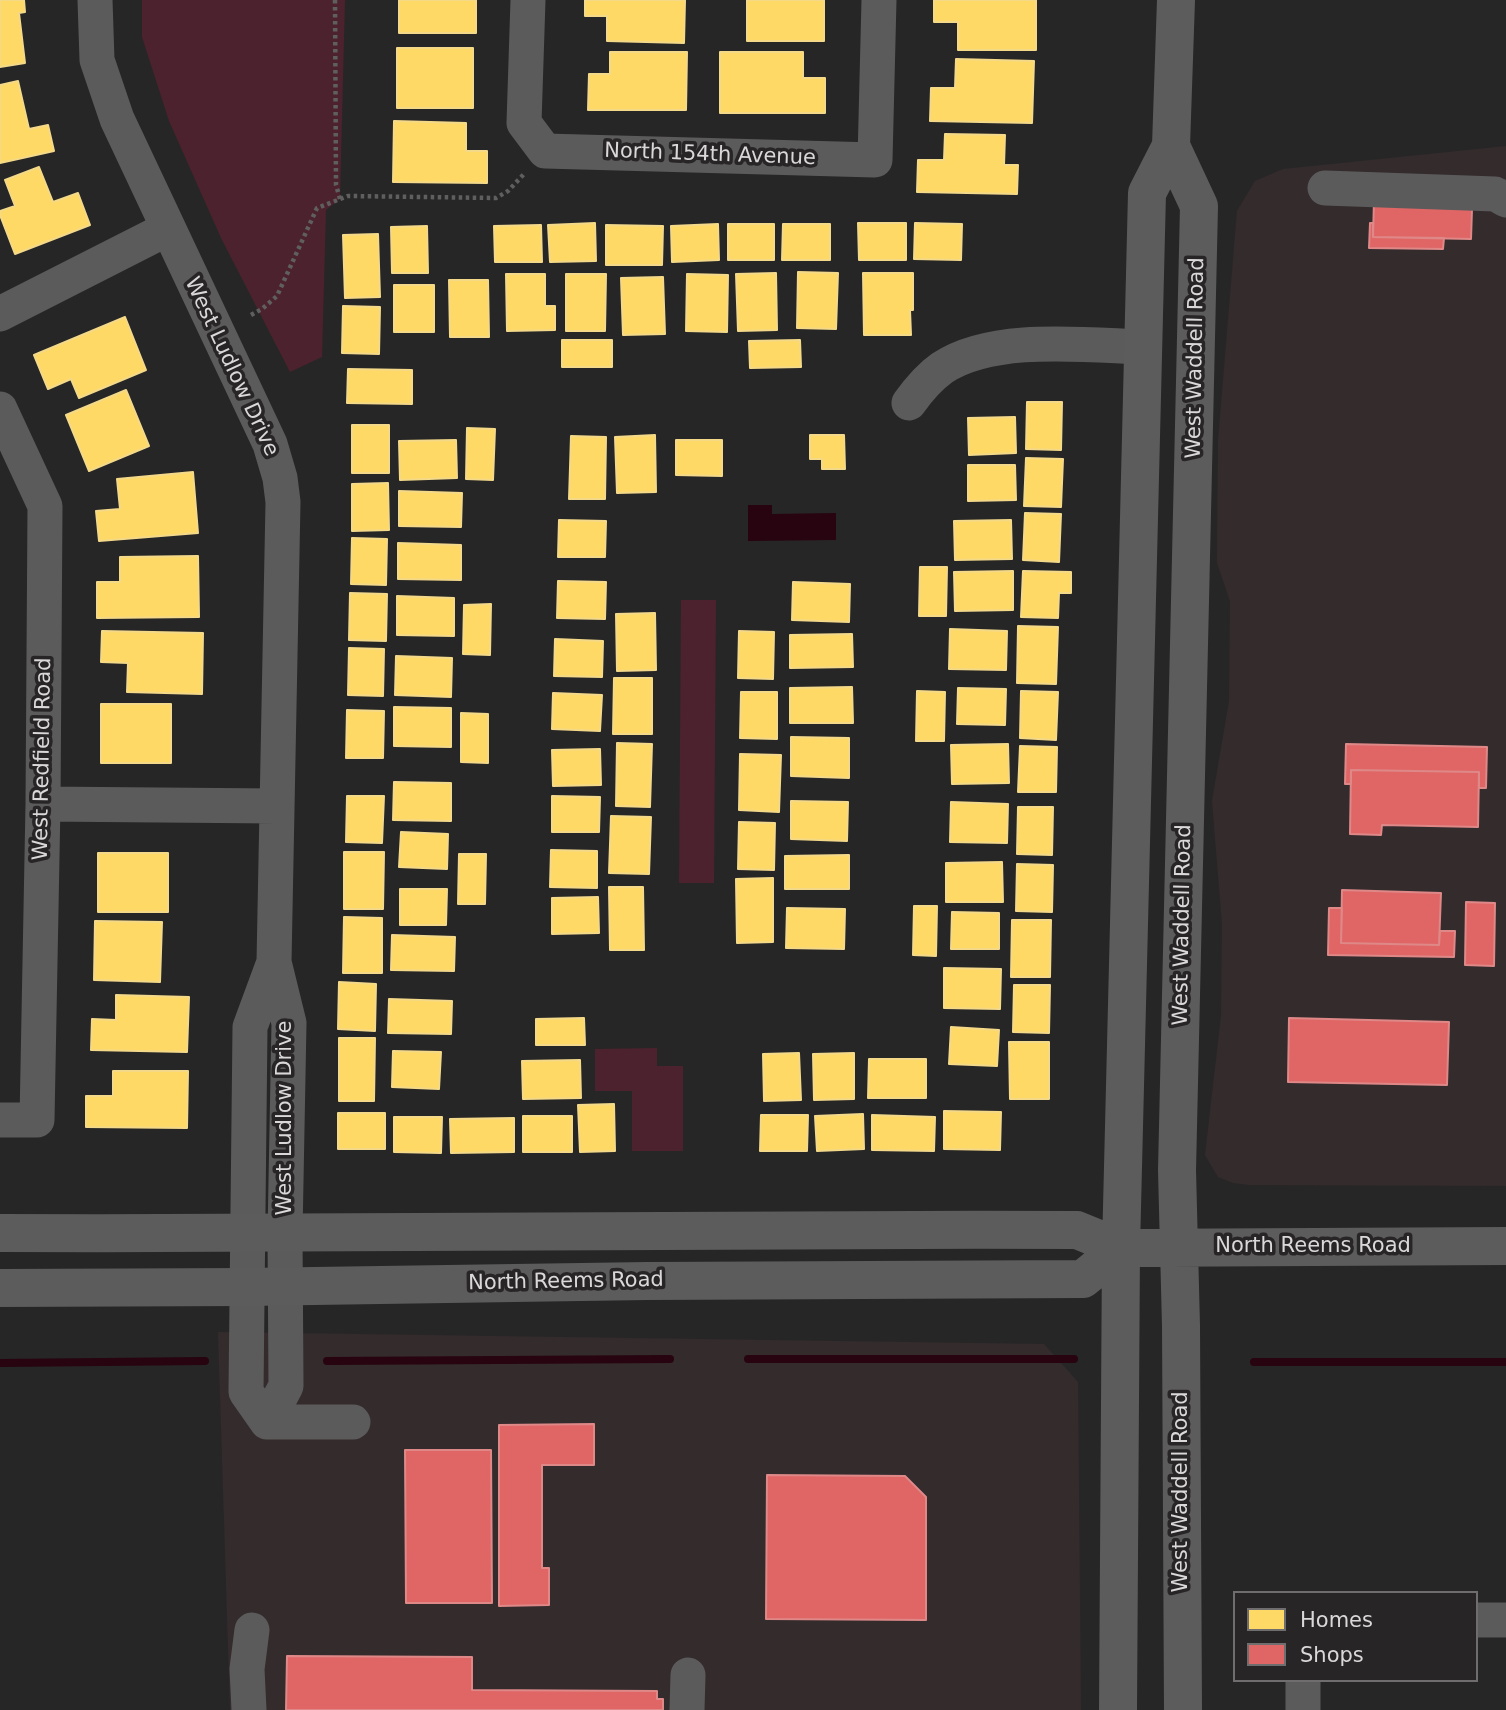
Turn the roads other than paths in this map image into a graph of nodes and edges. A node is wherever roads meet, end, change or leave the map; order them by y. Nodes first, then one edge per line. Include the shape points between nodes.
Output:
1 (95, 0) edge
2 (528, 0) edge
3 (879, 0) edge
4 (1176, 0) edge
5 (1171, 146) junction
6 (1325, 188) dead end
7 (1506, 200) edge
8 (167, 229) junction
9 (0, 314) edge
10 (1144, 347) junction
11 (909, 403) dead end
12 (0, 408) edge
13 (1188, 706) junction
14 (43, 804) junction
15 (276, 806) junction
16 (274, 962) junction
17 (0, 1120) edge
18 (0, 1233) edge
19 (248, 1234) junction
20 (285, 1234) junction
21 (1179, 1246) junction
22 (1506, 1247) edge
23 (1121, 1248) junction
24 (247, 1287) junction
25 (286, 1287) junction
26 (0, 1288) edge
27 (267, 1422) junction
28 (353, 1422) dead end
29 (1478, 1620) edge
30 (1506, 1620) edge
31 (252, 1630) dead end
32 (688, 1675) dead end
33 (1303, 1682) edge
34 (249, 1710) edge
35 (687, 1710) edge
36 (1118, 1710) edge
37 (1183, 1710) edge
38 (1303, 1710) edge

1 - 8 street, West Ludlow Drive via 97,60
2 - 3 street, North 154th Avenue via 524,123 545,151 875,160
4 - 5 main road, West Waddell Road
5 - 10 main road, West Waddell Road via 1147,193
5 - 13 main road, West Waddell Road via 1199,206
6 - 7 street via 1494,194
8 - 9 street
8 - 15 street, West Ludlow Drive via 270,444 280,478 283,529
10 - 11 street via 1035,345 976,352 943,367 922,384
10 - 13 main road via 1160,374 1165,397 1161,587
10 - 23 main road, West Waddell Road
12 - 14 street, West Redfield Road via 45,506
13 - 21 main road, West Waddell Road
14 - 15 street
14 - 17 street, West Redfield Road via 37,1119
15 - 16 street, West Ludlow Drive
16 - 19 street, West Ludlow Drive via 250,1027
16 - 20 street, West Ludlow Drive via 289,1023
18 - 19 main road, North Reems Road
19 - 20 main road, North Reems Road
19 - 24 street, West Ludlow Drive
20 - 23 main road, North Reems Road via 1077,1230
20 - 25 street, West Ludlow Drive
21 - 22 main road, North Reems Road
21 - 23 main road, North Reems Road
21 - 37 main road, West Waddell Road
23 - 25 main road, North Reems Road via 1083,1279
23 - 36 main road, West Waddell Road
24 - 25 main road, North Reems Road
24 - 26 main road, North Reems Road
24 - 27 street, West Ludlow Drive via 246,1392
25 - 27 street, West Ludlow Drive via 286,1386
27 - 28 street
29 - 30 street
31 - 34 street via 247,1669
32 - 35 street
33 - 38 street

